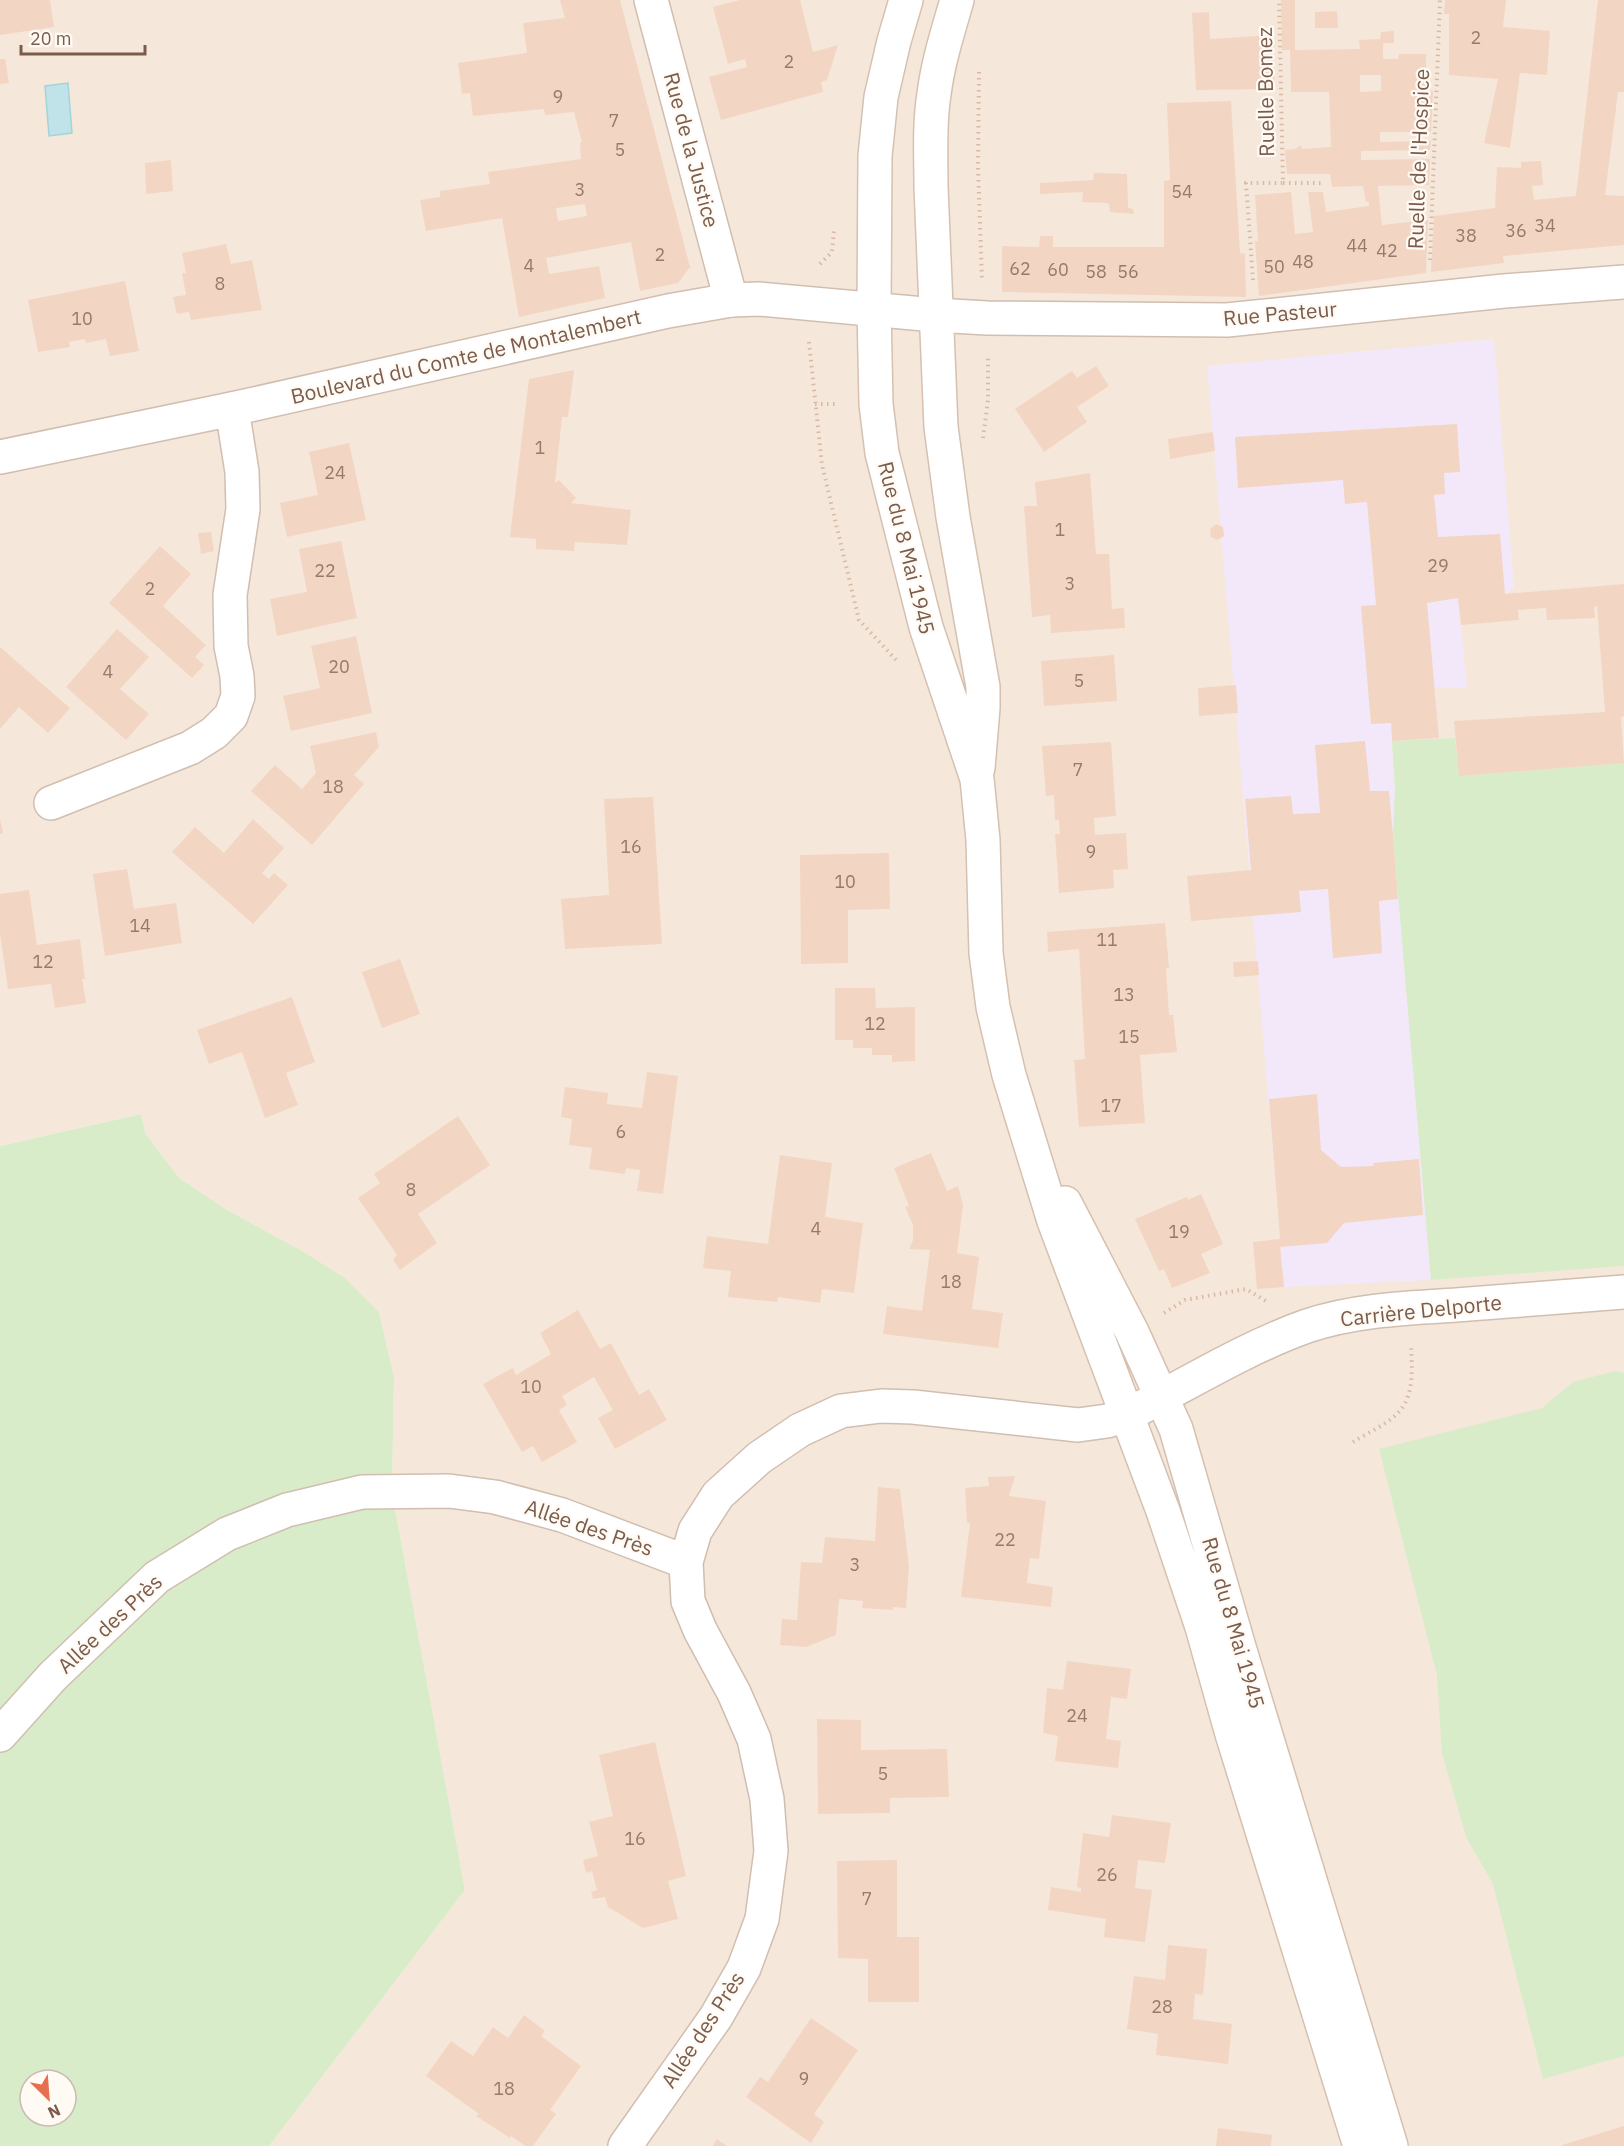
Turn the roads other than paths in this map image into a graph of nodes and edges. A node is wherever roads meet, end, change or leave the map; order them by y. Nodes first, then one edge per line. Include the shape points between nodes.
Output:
1 (651, 0) edge
2 (906, 0) edge
3 (957, 0) edge
4 (1624, 282) edge
5 (731, 300) junction
6 (874, 309) junction
7 (935, 315) junction
8 (232, 409) junction
9 (0, 457) edge
10 (977, 779) junction
11 (51, 802) dead end
12 (1024, 1121) junction
13 (1624, 1292) edge
14 (1163, 1397) junction
15 (1127, 1415) junction
16 (686, 1562) junction
17 (0, 1734) edge
18 (625, 2146) edge
19 (1360, 2146) edge
20 (1391, 2146) edge

1 - 5 street, Rue de la Justice
2 - 6 street, Rue du 8 Mai 1945 via 886,71 877,128
3 - 7 street, Rue du 8 Mai 1945 via 938,70 932,120
4 - 7 street, Rue Pasteur via 1255,318 1022,319
5 - 6 street, Boulevard du Comte de Montalembert
5 - 8 street, Boulevard du Comte de Montalembert
6 - 7 street, Boulevard du Comte de Montalembert
6 - 10 street, Rue du 8 Mai 1945 via 876,404 882,453 939,672
7 - 10 street, Rue du 8 Mai 1945 via 947,480 983,687
8 - 9 street, Boulevard du Comte de Montalembert
8 - 11 street via 242,472 243,509 230,594 231,646 238,696 231,716 190,748
10 - 12 street, Rue du 8 Mai 1945 via 986,953 993,1007
12 - 14 street, Rue du 8 Mai 1945
12 - 15 street, Rue du 8 Mai 1945 via 1054,1221
13 - 14 street, Carrière Delporte via 1420,1307 1308,1326 1270,1341
14 - 15 street, Allée des Près
14 - 20 street, Rue du 8 Mai 1945 via 1186,1460
15 - 16 street, Allée des Près via 1078,1425 913,1407 841,1411 800,1430 759,1458 718,1495 695,1531
15 - 19 street, Rue du 8 Mai 1945 via 1202,1628
16 - 17 street, Allée des Près via 562,1515 495,1497 449,1491 362,1492 286,1510 227,1534 157,1577 53,1676
16 - 18 street, Allée des Près via 688,1601 754,1739 767,1799 771,1851 762,1918 744,1968 716,2017

